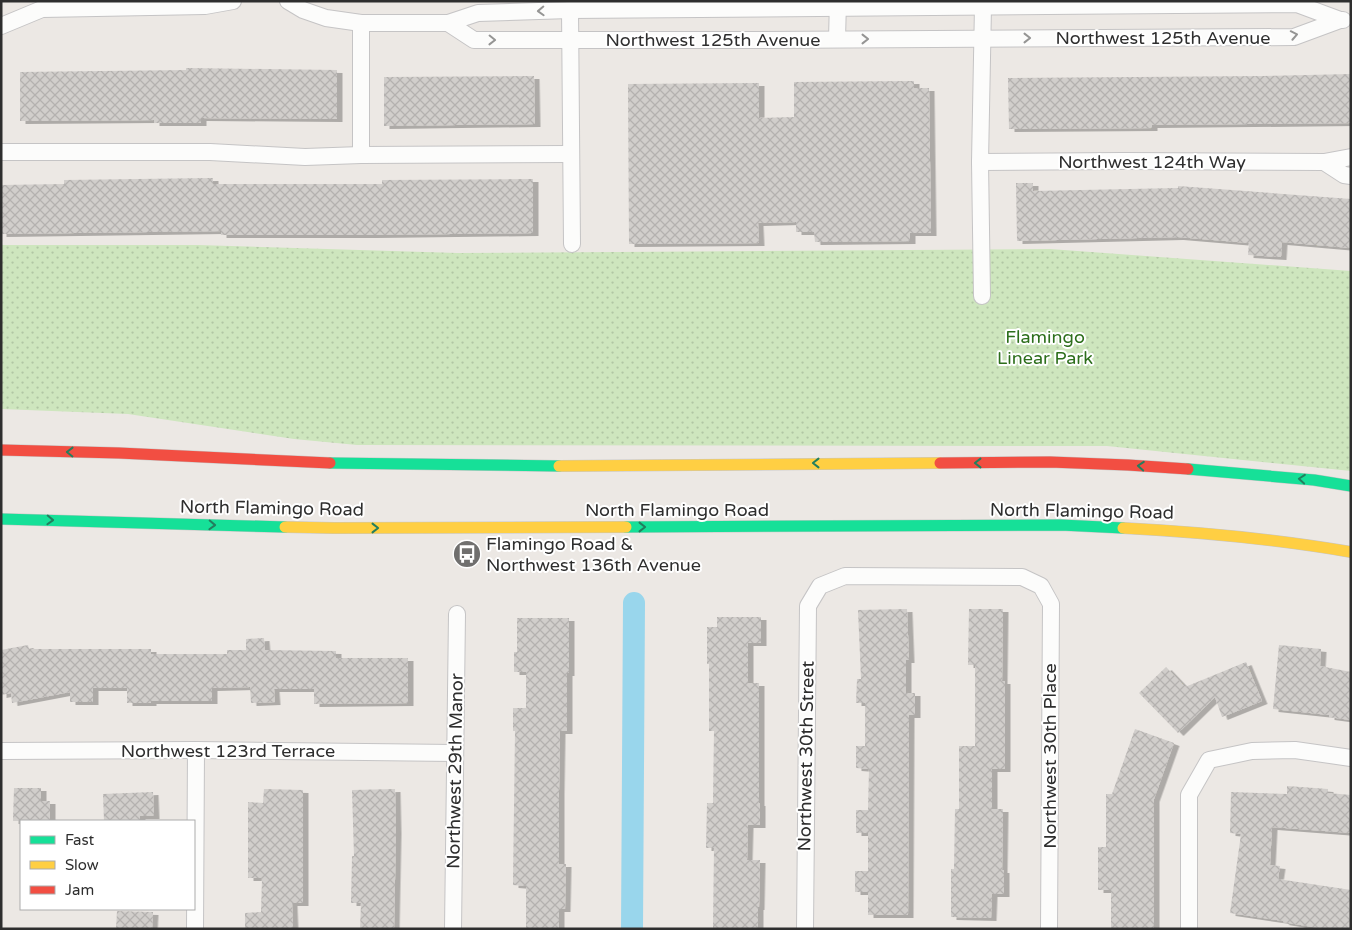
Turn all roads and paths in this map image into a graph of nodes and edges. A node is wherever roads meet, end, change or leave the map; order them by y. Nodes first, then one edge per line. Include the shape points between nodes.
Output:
1 (232, 1) edge
2 (288, 1) edge
3 (838, 5) edge
4 (983, 6) junction
5 (570, 10) junction
6 (1345, 20) edge
7 (361, 23) junction
8 (448, 23) junction
9 (1, 26) edge
10 (982, 38) junction
11 (837, 39) junction
12 (570, 40) junction
13 (1, 152) edge
14 (571, 154) junction
15 (361, 155) junction
16 (1351, 157) edge
17 (980, 162) junction
18 (1324, 162) junction
19 (1351, 176) edge
20 (572, 244) dead end
21 (982, 296) dead end
22 (1, 450) edge
23 (1351, 486) edge
24 (1, 519) edge
25 (1351, 552) edge
26 (820, 586) joint
27 (457, 614) dead end
28 (196, 750) junction
29 (1, 751) edge
30 (454, 753) junction
31 (1351, 758) edge
32 (195, 929) edge
33 (453, 929) edge
34 (804, 929) edge
35 (1049, 929) edge
36 (1189, 929) edge

1 - 9 street via 205,6 42,9
2 - 7 street, Northwest 125th Avenue via 326,18
3 - 4 street, Northwest 125th Avenue
3 - 5 street, Northwest 125th Avenue
3 - 11 street
4 - 6 street, Northwest 125th Avenue via 1297,4
4 - 10 street
5 -> 8 street, Northwest 125th Avenue via 478,13
5 - 12 street
10 -> 6 street, Northwest 125th Avenue via 1294,37
7 - 8 street, Northwest 125th Avenue
7 - 15 street
8 -> 12 street, Northwest 125th Avenue via 474,40
11 -> 10 street, Northwest 125th Avenue
10 - 17 street
11 - 12 street, Northwest 125th Avenue
12 - 14 street
13 - 15 street
14 - 15 street
14 - 20 street
16 - 18 street, Northwest 124th Way
17 - 18 street, Northwest 124th Way
17 - 21 street
18 - 19 street
23 -> 22 highway via 1314,480 1128,465 392,464
24 -> 25 highway, North Flamingo Road via 334,528 1061,525 1183,531
26 - 34 street, Northwest 30th Street via 808,606
26 - 35 street, Northwest 30th Place via 845,576 1022,578 1041,586 1051,604
27 - 30 street, Northwest 29th Manor
28 - 29 street, Northwest 123rd Terrace
28 - 30 street, Northwest 123rd Terrace
28 - 32 street
30 - 33 street, Northwest 29th Manor
31 - 36 street via 1295,750 1252,751 1210,760 1190,795

